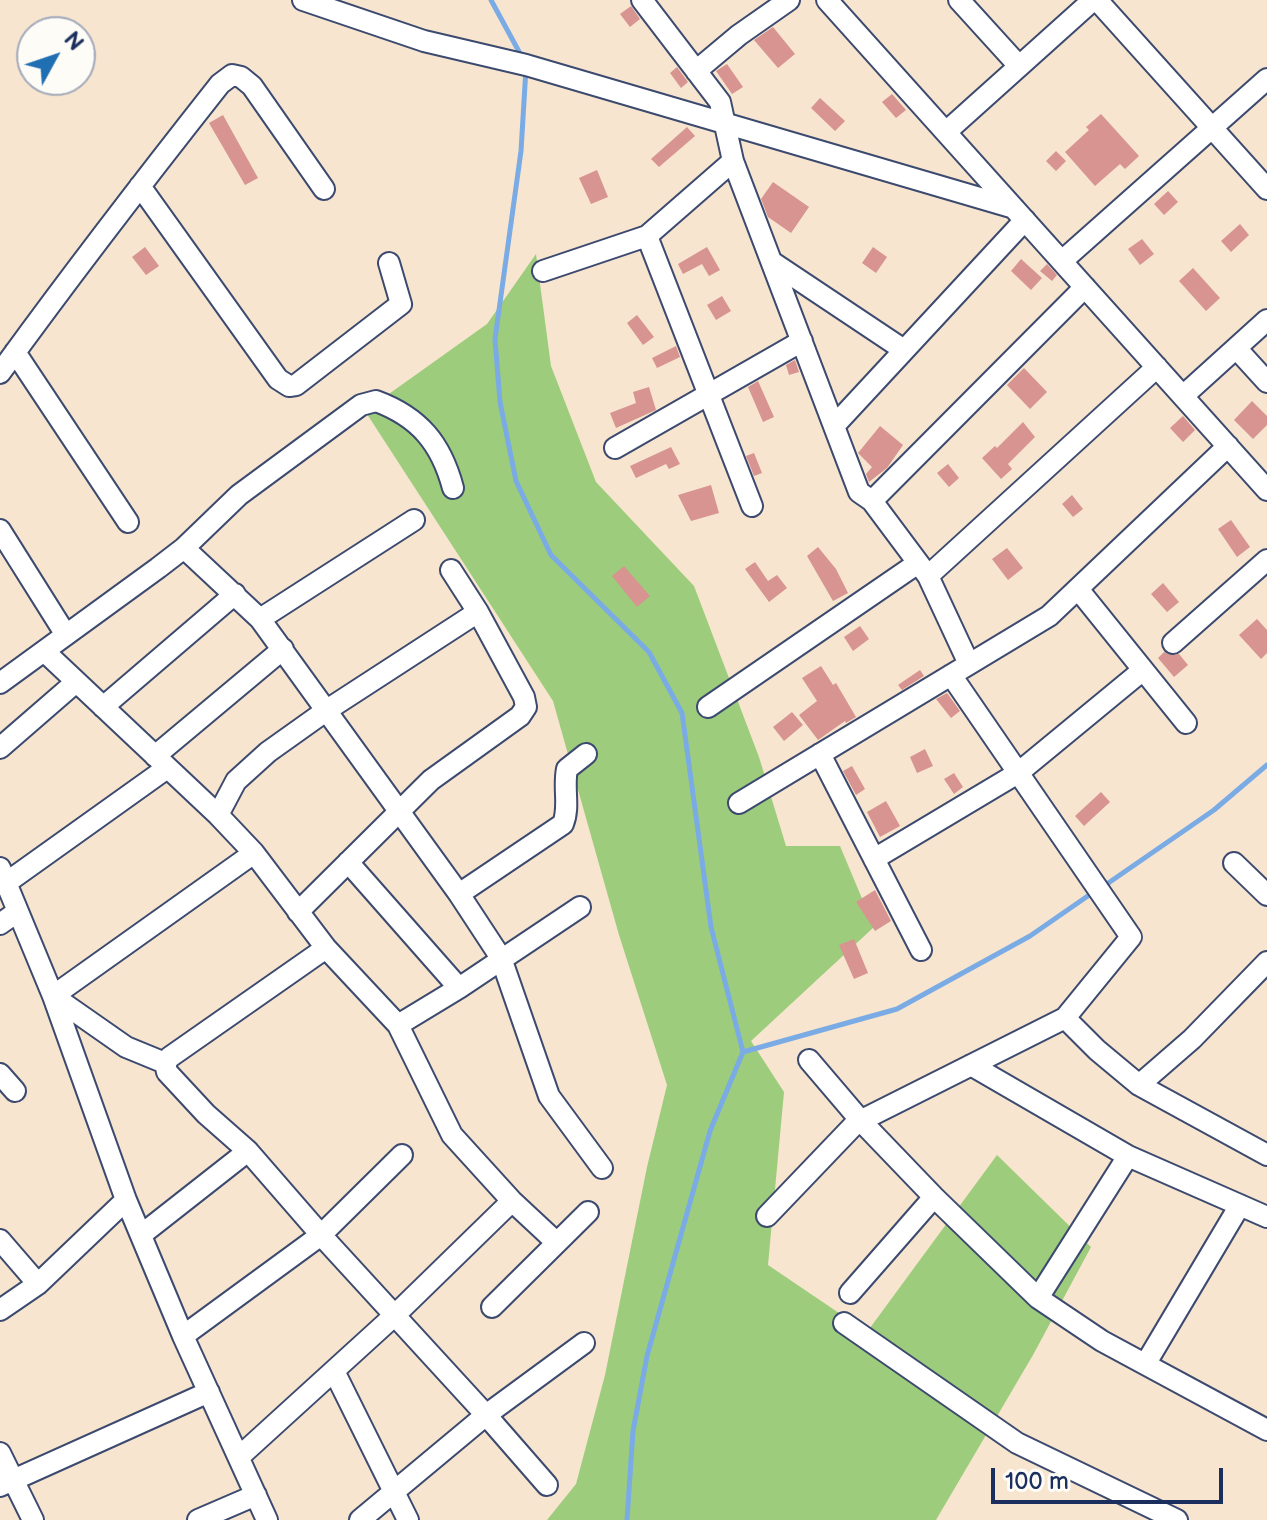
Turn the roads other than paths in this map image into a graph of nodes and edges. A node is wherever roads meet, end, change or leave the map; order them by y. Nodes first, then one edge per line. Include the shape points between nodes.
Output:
1 (303, 0) edge
2 (642, 0) edge
3 (789, 0) edge
4 (827, 0) edge
5 (959, 0) edge
6 (1095, 0) edge
7 (1019, 66) junction
8 (696, 71) junction
9 (1267, 79) edge
10 (726, 123) junction
11 (1212, 128) junction
12 (946, 132) junction
13 (733, 161) junction
14 (140, 186) junction
15 (324, 189) dead end
16 (1267, 189) edge
17 (1020, 214) junction
18 (647, 236) junction
19 (1062, 261) junction
20 (772, 262) junction
21 (389, 263) dead end
22 (543, 271) dead end
23 (1085, 287) junction
24 (1267, 320) edge
25 (802, 341) junction
26 (1236, 348) junction
27 (904, 350) junction
28 (15, 352) junction
29 (1157, 367) junction
30 (0, 373) edge
31 (1267, 382) edge
32 (709, 394) junction
33 (1183, 396) junction
34 (834, 426) junction
35 (1228, 446) junction
36 (615, 448) dead end
37 (453, 488) dead end
38 (1267, 490) edge
39 (872, 501) junction
40 (752, 506) dead end
41 (414, 520) dead end
42 (128, 522) dead end
43 (0, 530) edge
44 (184, 548) junction
45 (1267, 560) edge
46 (451, 570) dead end
47 (923, 570) junction
48 (1078, 589) junction
49 (235, 594) junction
50 (478, 612) junction
51 (260, 619) junction
52 (66, 635) junction
53 (1173, 643) dead end
54 (283, 649) junction
55 (44, 651) junction
56 (969, 664) junction
57 (1143, 670) junction
58 (951, 675) junction
59 (76, 682) junction
60 (0, 683) edge
61 (103, 707) junction
62 (708, 707) dead end
63 (327, 710) junction
64 (1186, 723) dead end
65 (0, 748) edge
66 (586, 754) dead end
67 (820, 754) junction
68 (161, 762) junction
69 (1018, 773) junction
70 (739, 803) dead end
71 (400, 812) junction
72 (218, 815) junction
73 (254, 853) junction
74 (874, 859) junction
75 (348, 862) junction
76 (1234, 863) dead end
77 (3, 876) edge
78 (459, 894) junction
79 (1267, 895) edge
80 (580, 907) dead end
81 (298, 912) junction
82 (8, 918) edge
83 (326, 948) junction
84 (921, 950) dead end
85 (501, 958) junction
86 (1267, 962) edge
87 (459, 988) junction
88 (53, 996) junction
89 (1065, 1018) junction
90 (398, 1025) junction
91 (809, 1060) dead end
92 (165, 1063) junction
93 (971, 1065) junction
94 (0, 1074) edge
95 (1139, 1085) junction
96 (15, 1091) dead end
97 (861, 1121) junction
98 (248, 1151) junction
99 (402, 1155) dead end
100 (1267, 1155) edge
101 (1128, 1156) junction
102 (602, 1168) dead end
103 (934, 1197) junction
104 (126, 1200) junction
105 (512, 1201) junction
106 (1240, 1205) junction
107 (588, 1212) dead end
108 (767, 1216) dead end
109 (1267, 1217) edge
110 (141, 1235) junction
111 (321, 1235) junction
112 (0, 1240) edge
113 (556, 1242) junction
114 (38, 1284) junction
115 (850, 1293) dead end
116 (1038, 1298) junction
117 (492, 1307) dead end
118 (0, 1310) edge
119 (395, 1315) junction
120 (844, 1323) dead end
121 (183, 1336) junction
122 (584, 1343) dead end
123 (1146, 1363) junction
124 (334, 1371) junction
125 (209, 1392) junction
126 (486, 1415) junction
127 (1267, 1430) edge
128 (0, 1453) edge
129 (239, 1457) junction
130 (7, 1483) edge
131 (547, 1485) dead end
132 (395, 1490) junction
133 (256, 1495) junction
134 (33, 1520) edge
135 (198, 1520) edge
136 (267, 1520) edge
137 (360, 1520) edge
138 (408, 1520) edge
139 (1177, 1520) edge

1 - 10 street via 424,41
2 - 8 street
3 - 8 street
4 - 12 street
5 - 7 street
6 - 7 street
6 - 11 street
7 - 12 street
8 - 10 street via 720,102
9 - 11 street
10 - 13 street
10 - 17 street
11 - 16 street
11 - 19 street
12 - 17 street
13 - 18 street
13 - 20 street
14 - 15 street via 232,75 252,86
14 - 21 street via 278,379 289,386 401,304
14 - 28 street
17 - 19 street
17 - 27 street
18 - 22 street
18 - 32 street
19 - 23 street
20 - 25 street
20 - 27 street
23 - 29 street
23 - 39 street
24 - 26 street
25 - 32 street
25 - 34 street
26 - 31 street
26 - 33 street
27 - 34 street
28 - 30 street
28 - 42 street
29 - 33 street
29 - 47 street
32 - 36 street
32 - 40 street
33 - 35 street
34 - 39 street via 859,492
35 - 38 street
35 - 48 street
37 - 44 street via 431,438 410,416 376,401 361,405 239,495
39 - 47 street
41 - 51 street
43 - 52 street
44 - 49 street
44 - 52 street
45 - 53 street
46 - 50 street
47 - 56 street
47 - 62 street
48 - 56 street via 1049,616
48 - 57 street
49 - 51 street
49 - 61 street
50 - 63 street
50 - 71 street via 526,707 431,780
51 - 54 street
52 - 55 street
54 - 63 street
54 - 68 street
55 - 59 street
55 - 60 street
56 - 58 street
57 - 64 street
57 - 69 street
58 - 67 street
58 - 69 street
59 - 61 street
59 - 65 street
61 - 68 street
63 - 71 street
63 - 72 street via 236,781
66 - 78 street via 567,769 563,824
67 - 70 street
67 - 74 street
68 - 72 street
68 - 77 street
69 - 74 street
69 - 89 street via 1131,937
71 - 75 street
71 - 78 street
72 - 73 street
73 - 81 street
73 - 88 street
74 - 84 street
75 - 81 street
75 - 87 street
76 - 79 street
77 - 82 street
78 - 85 street
80 - 85 street
81 - 83 street
82 - 88 street
83 - 90 street
83 - 92 street
85 - 87 street
85 - 102 street via 549,1096
86 - 95 street
87 - 90 street
88 - 92 street via 126,1047
88 - 104 street
89 - 93 street
89 - 95 street
90 - 105 street via 452,1135
91 - 97 street
92 - 98 street via 167,1072 206,1114
93 - 97 street
93 - 101 street
94 - 96 street
95 - 100 street
97 - 103 street
97 - 108 street
98 - 110 street
98 - 111 street
99 - 111 street
101 - 106 street
101 - 116 street
103 - 115 street
103 - 116 street
104 - 110 street
104 - 114 street
105 - 113 street
105 - 119 street
106 - 109 street
106 - 123 street
107 - 113 street
110 - 121 street
111 - 119 street
111 - 121 street
112 - 114 street
113 - 117 street
114 - 118 street
116 - 123 street
119 - 124 street
119 - 126 street
120 - 139 street via 1017,1443
121 - 125 street
122 - 126 street
123 - 127 street
124 - 129 street
124 - 132 street
125 - 129 street
125 - 130 street
126 - 131 street
126 - 132 street
128 - 130 street
129 - 133 street
130 - 134 street
132 - 137 street
132 - 138 street
133 - 135 street
133 - 136 street

